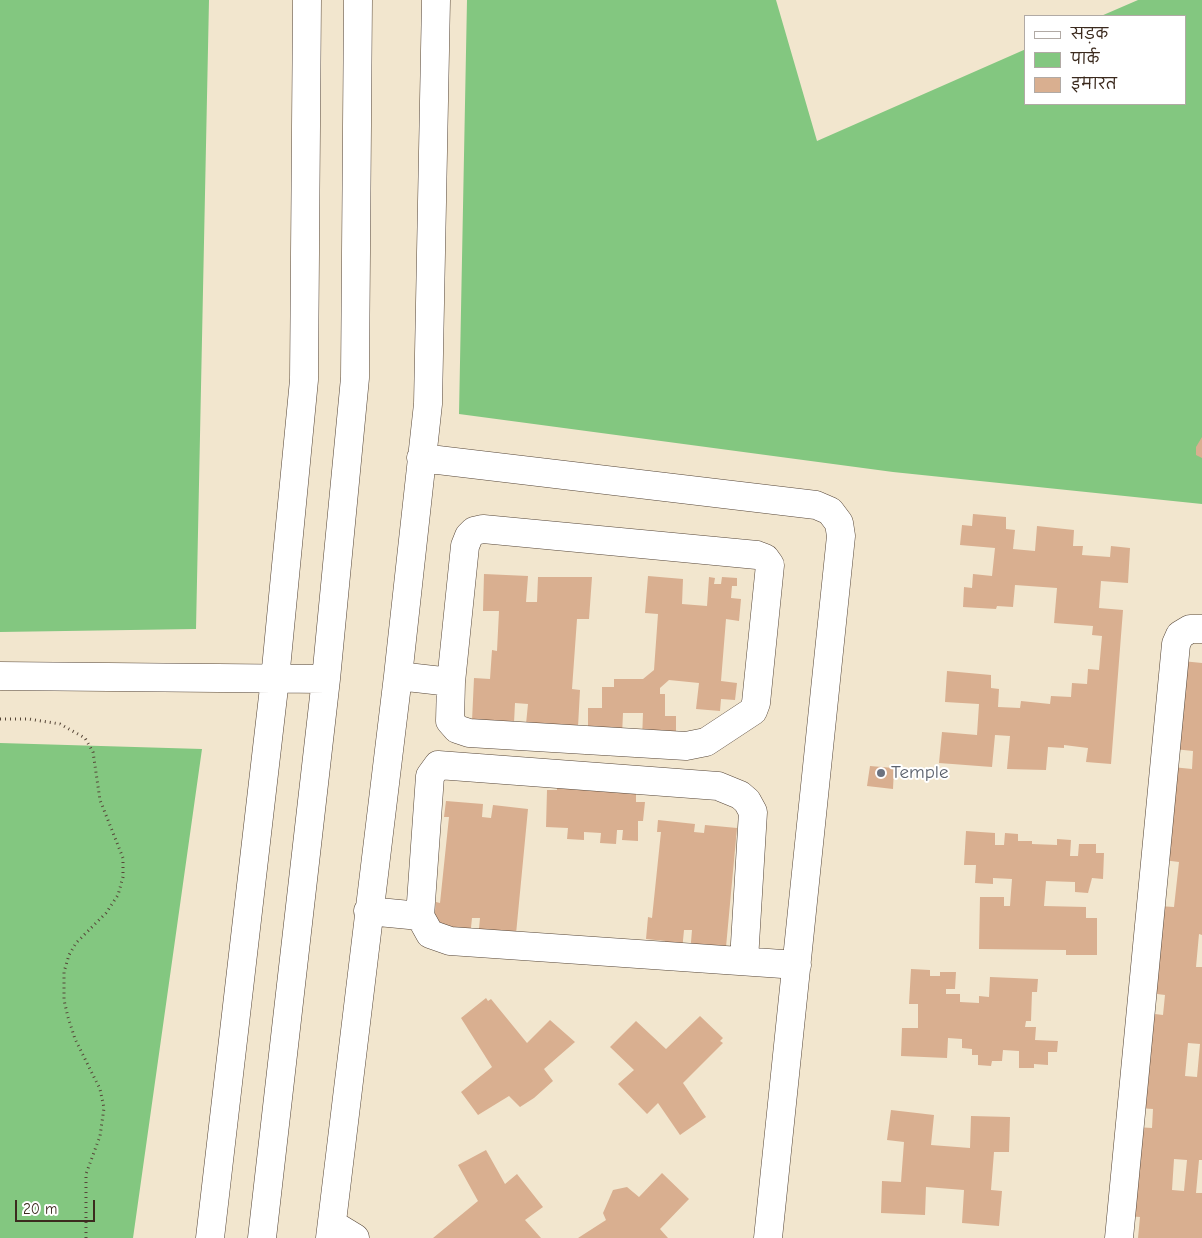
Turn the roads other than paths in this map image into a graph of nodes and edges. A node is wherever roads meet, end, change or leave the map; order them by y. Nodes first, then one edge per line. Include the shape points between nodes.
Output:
1 (307, 0) edge
2 (358, 0) edge
3 (436, 0) edge
4 (422, 458) junction
5 (1202, 629) edge
6 (0, 676) edge
7 (398, 676) junction
8 (275, 679) junction
9 (326, 680) junction
10 (451, 682) junction
11 (368, 911) junction
12 (420, 916) junction
13 (744, 960) junction
14 (797, 965) junction
15 (331, 1231) edge
16 (210, 1238) edge
17 (262, 1238) edge
18 (355, 1238) edge
19 (768, 1238) edge
20 (1119, 1238) edge

1 - 8 street via 304,380
2 - 9 street via 355,378
3 - 4 street via 428,385
4 - 7 street
4 - 14 street via 816,505 830,511 839,523 841,536
5 - 20 street via 1190,629 1180,634 1176,644
6 - 8 street
7 - 10 street
7 - 11 street
8 - 9 street
8 - 16 street
9 - 17 street
10 - 10 street via 450,721 457,729 469,733 686,746 706,742 753,711 770,565 757,555 483,529 474,531 465,546
11 - 12 street
11 - 15 street
12 - 13 street via 430,934 450,941
12 - 13 street via 430,776 438,765 718,786 740,795 753,812
13 - 14 street
14 - 19 street
15 - 18 street

